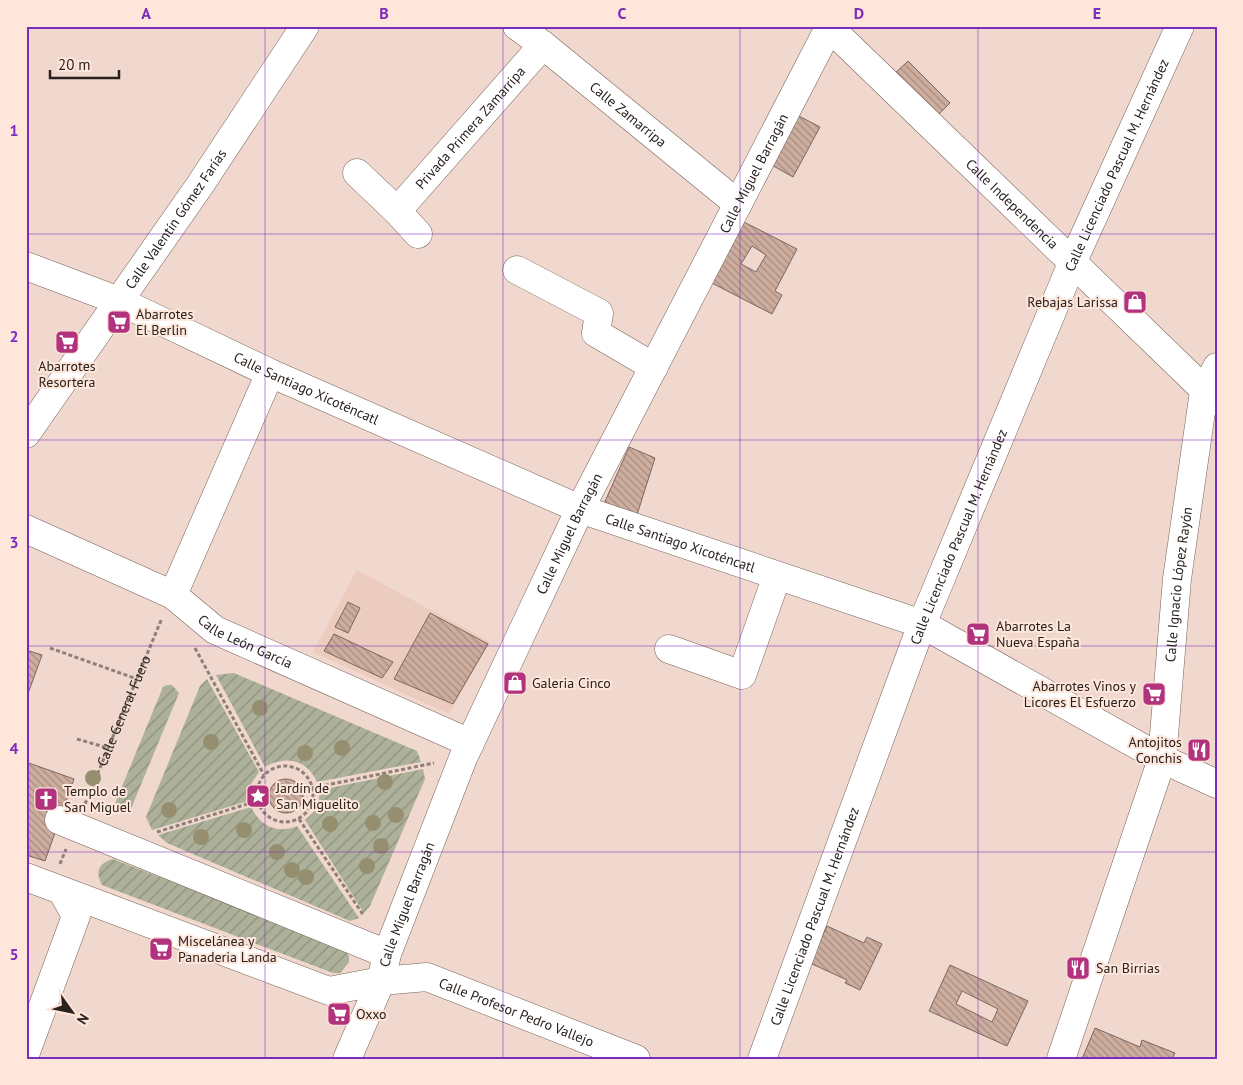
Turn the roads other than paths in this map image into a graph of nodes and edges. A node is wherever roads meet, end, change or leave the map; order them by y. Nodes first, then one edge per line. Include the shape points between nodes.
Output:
1 (305, 26) edge
2 (517, 26) edge
3 (1180, 26) edge
4 (829, 27) edge
5 (543, 45) junction
6 (357, 173) dead end
7 (738, 204) junction
8 (397, 210) junction
9 (418, 234) dead end
10 (1072, 261) junction
11 (26, 266) edge
12 (517, 270) dead end
13 (119, 301) junction
14 (654, 367) junction
15 (270, 373) junction
16 (1212, 387) edge
17 (26, 434) edge
18 (580, 509) junction
19 (26, 529) edge
20 (777, 576) junction
21 (172, 595) junction
22 (922, 624) junction
23 (669, 649) dead end
24 (467, 751) junction
25 (1162, 759) junction
26 (1217, 784) edge
27 (70, 833) road end
28 (26, 877) edge
29 (60, 880) junction
30 (387, 954) junction
31 (381, 981) junction
32 (26, 1052) edge
33 (346, 1059) edge
34 (636, 1059) edge
35 (762, 1059) edge
36 (1060, 1059) edge

1 - 13 street, Calle Valentín Gómez Farías
2 - 5 street, Calle Zamarripa
3 - 10 street, Calle Licenciado Pascual M. Hernández
4 - 7 street, Calle Miguel Barragán
4 - 10 street, Calle Independencia
5 - 7 street, Calle Zamarripa
5 - 8 street, Privada Primera Zamarripa
6 - 8 street
7 - 14 street, Calle Miguel Barragán
8 - 9 street
10 - 16 street, Calle Independencia
10 - 22 street, Calle Licenciado Pascual M. Hernández
11 - 13 street, Calle Santiago Xicoténcatl
12 - 14 street via 599,312 596,333
13 - 15 street, Calle Santiago Xicoténcatl
13 - 17 street, Calle Valentín Gómez Farías
14 - 18 street, Calle Miguel Barragán
15 - 18 street, Calle Santiago Xicoténcatl
15 - 21 street
16 - 25 street, Calle Ignacio López Rayón via 1177,579
18 - 20 street, Calle Santiago Xicoténcatl
18 - 24 street, Calle Miguel Barragán
19 - 21 street, Calle León García
20 - 22 street, Calle Santiago Xicoténcatl
20 - 23 street via 742,676
21 - 24 street, Calle León García via 215,630
22 - 25 street, Calle Santiago Xicoténcatl
22 - 35 street, Calle Licenciado Pascual M. Hernández
24 - 30 street, Calle Miguel Barragán
25 - 26 street, Calle Santiago Xicoténcatl
25 - 36 street, Calle Ignacio López Rayón
27 - 30 street via 121,845
28 - 29 street, Calle Profesor Pedro Vallejo
29 - 31 street, Calle Profesor Pedro Vallejo via 330,991
29 - 32 street via 76,916
30 - 31 street, Calle Miguel Barragán
31 - 33 street, Calle Miguel Barragán
31 - 34 street, Calle Profesor Pedro Vallejo via 427,977

